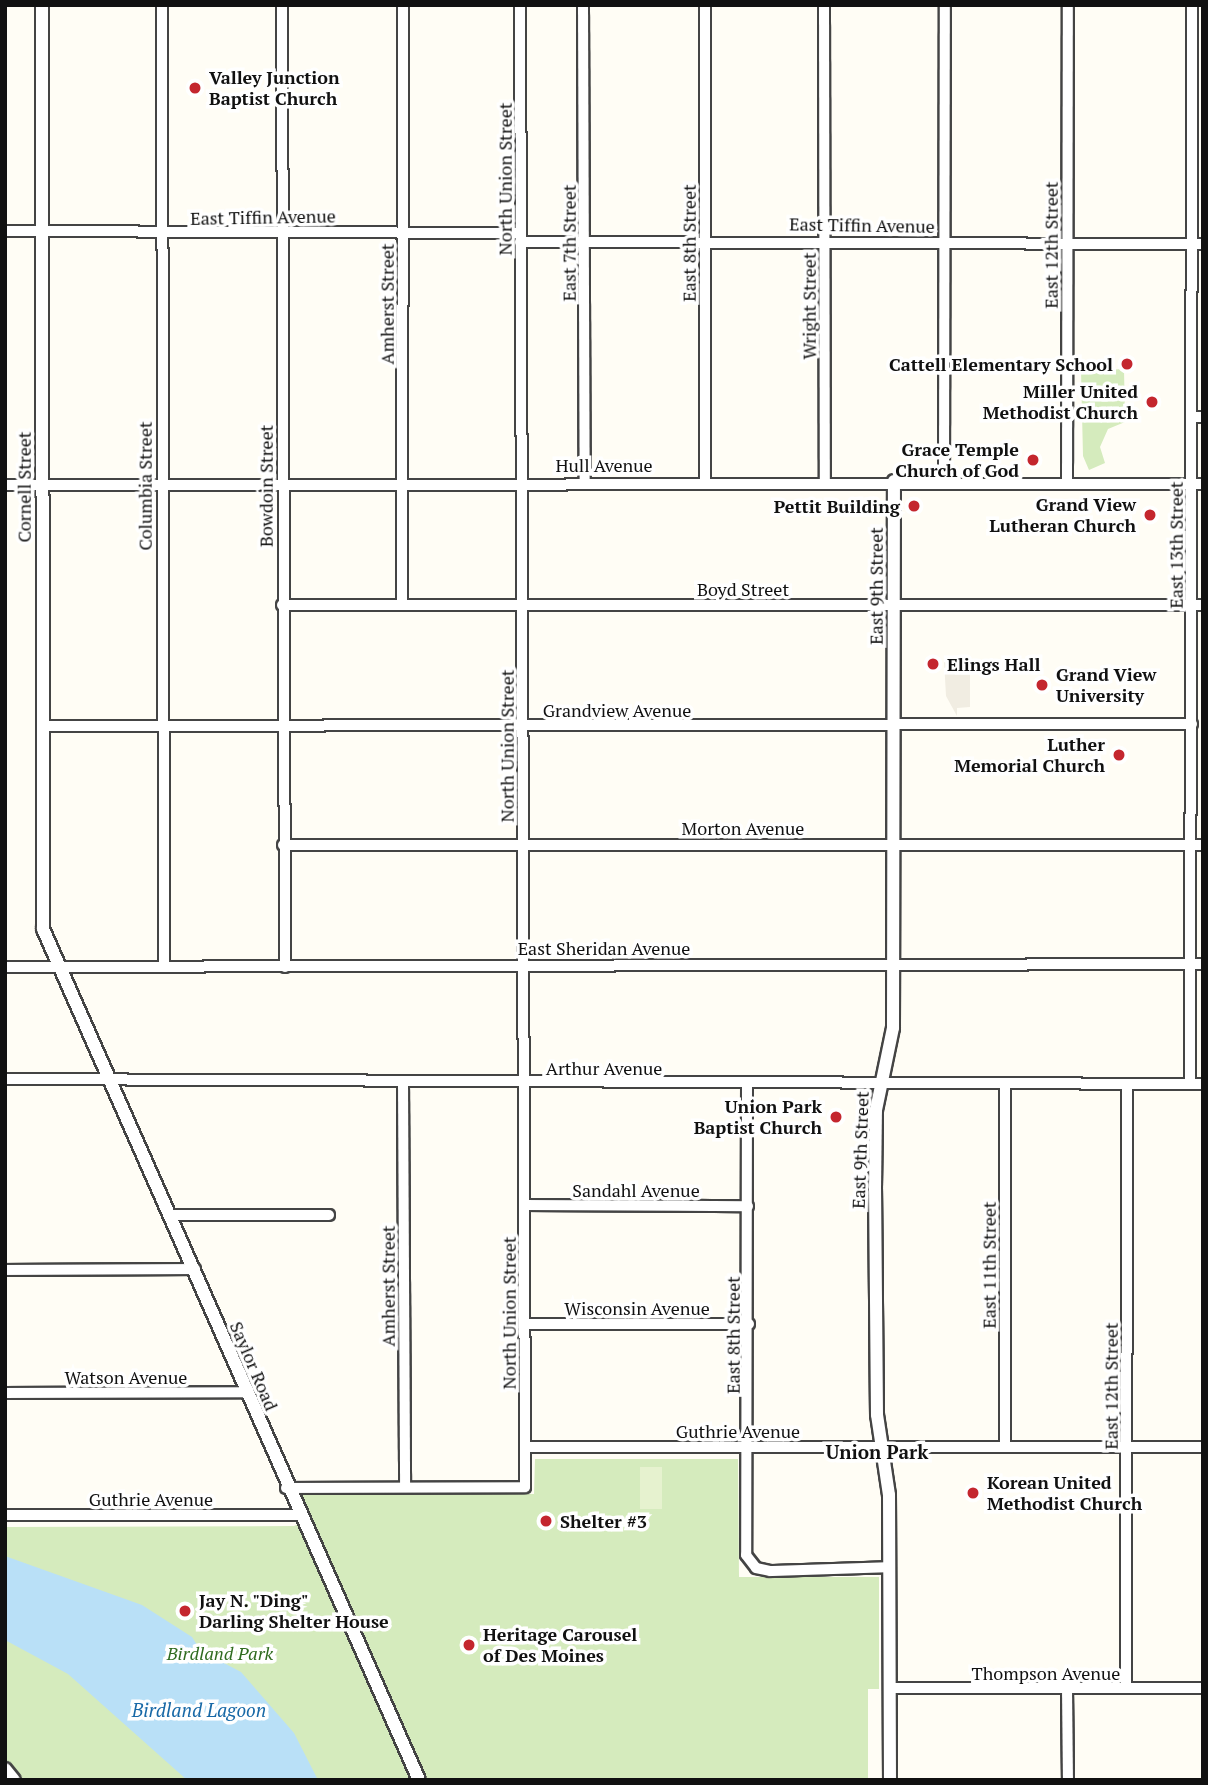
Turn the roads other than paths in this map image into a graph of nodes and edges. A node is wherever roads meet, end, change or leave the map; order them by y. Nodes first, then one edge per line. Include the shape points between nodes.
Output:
1 (42, 5) edge
2 (162, 5) edge
3 (282, 5) edge
4 (403, 5) edge
5 (520, 5) edge
6 (583, 5) edge
7 (705, 5) edge
8 (824, 5) edge
9 (946, 5) edge
10 (1068, 5) edge
11 (1192, 5) edge
12 (282, 230) junction
13 (5, 231) edge
14 (42, 231) junction
15 (161, 233) junction
16 (402, 233) junction
17 (520, 237) junction
18 (704, 240) junction
19 (825, 240) junction
20 (585, 242) junction
21 (944, 242) junction
22 (1066, 244) junction
23 (1197, 244) edge
24 (1197, 417) edge
25 (585, 481) junction
26 (705, 481) junction
27 (825, 481) junction
28 (894, 481) junction
29 (521, 482) junction
30 (281, 483) junction
31 (402, 483) junction
32 (944, 483) junction
33 (41, 484) junction
34 (161, 484) junction
35 (1067, 484) junction
36 (1197, 484) edge
37 (5, 485) edge
38 (402, 604) junction
39 (522, 604) junction
40 (1197, 604) edge
41 (282, 605) junction
42 (893, 605) junction
43 (282, 724) junction
44 (893, 724) junction
45 (1192, 724) junction
46 (42, 726) junction
47 (163, 726) junction
48 (523, 726) junction
49 (893, 843) junction
50 (523, 844) junction
51 (283, 845) junction
52 (1191, 845) junction
53 (1203, 845) edge
54 (892, 962) junction
55 (524, 964) junction
56 (1191, 964) junction
57 (1203, 964) edge
58 (5, 967) edge
59 (56, 967) junction
60 (164, 967) junction
61 (285, 967) junction
62 (5, 1079) edge
63 (114, 1079) junction
64 (404, 1083) junction
65 (524, 1083) junction
66 (881, 1083) junction
67 (747, 1084) junction
68 (1005, 1084) junction
69 (1127, 1084) junction
70 (1190, 1084) junction
71 (1203, 1084) edge
72 (524, 1205) junction
73 (748, 1206) junction
74 (173, 1215) junction
75 (329, 1215) dead end
76 (195, 1269) junction
77 (5, 1270) edge
78 (525, 1324) junction
79 (749, 1324) junction
80 (246, 1392) junction
81 (5, 1393) edge
82 (883, 1446) junction
83 (526, 1447) junction
84 (749, 1447) junction
85 (1005, 1447) junction
86 (1126, 1447) junction
87 (1203, 1447) edge
88 (286, 1488) junction
89 (405, 1488) junction
90 (5, 1515) edge
91 (297, 1515) junction
92 (889, 1567) junction
93 (890, 1688) junction
94 (1067, 1688) junction
95 (1126, 1688) junction
96 (1203, 1688) edge
97 (5, 1769) edge
98 (14, 1780) edge
99 (419, 1780) edge
100 (890, 1780) edge
101 (1068, 1780) edge

1 - 14 street, Cornell Street
2 - 15 street, Columbia Street
3 - 12 street, Bowdoin Street
4 - 16 street, Amherst Street
5 - 17 street, North Union Street
6 - 20 street, East 7th Street
7 - 18 street, East 8th Street
8 - 19 street, Wright Street
9 - 21 street
10 - 22 street, East 12th Street
11 - 23 street, East 13th Street
12 - 15 street, East Tiffin Avenue
12 - 16 street, East Tiffin Avenue
12 - 30 street, Bowdoin Street
13 - 14 street, East Tiffin Avenue
14 - 15 street, East Tiffin Avenue
14 - 33 street, Cornell Street
15 - 34 street, Columbia Street
16 - 17 street, East Tiffin Avenue
16 - 31 street, Amherst Street
17 - 20 street, East Tiffin Avenue
17 - 29 street, North Union Street
18 - 19 street, East Tiffin Avenue
18 - 20 street, East Tiffin Avenue
18 - 26 street, East 8th Street
19 - 21 street, East Tiffin Avenue
19 - 27 street, Wright Street
20 - 25 street, East 7th Street
21 - 22 street, East Tiffin Avenue
21 - 32 street
22 - 23 street, East Tiffin Avenue
22 - 35 street, East 12th Street
23 - 24 street, East 13th Street
24 - 36 street, East 13th Street
25 - 26 street, Hull Avenue
25 - 29 street, Hull Avenue
26 - 27 street, Hull Avenue
27 - 28 street, Hull Avenue
28 - 32 street, Hull Avenue
28 - 42 street, East 9th Street
29 - 31 street, Hull Avenue
29 - 39 street, North Union Street
30 - 31 street, Hull Avenue
30 - 34 street, Hull Avenue
30 - 41 street, Bowdoin Street
31 - 38 street, Amherst Street
32 - 35 street, Hull Avenue
33 - 34 street, Hull Avenue
33 - 37 street, Hull Avenue
33 - 46 street, Cornell Street
34 - 47 street, Columbia Street
35 - 36 street, Hull Avenue
36 - 40 street, East 13th Street
38 - 39 street, Boyd Street
38 - 41 street, Boyd Street
39 - 42 street, Boyd Street
39 - 48 street, North Union Street
40 - 42 street, Boyd Street
40 - 45 street, East 13th Street
41 - 43 street, Bowdoin Street
42 - 44 street, East 9th Street
43 - 47 street, Grandview Avenue
43 - 48 street, Grandview Avenue
43 - 51 street, Bowdoin Street
44 - 45 street, Grandview Avenue
44 - 48 street, Grandview Avenue
44 - 49 street, East 9th Street
45 - 52 street, East 13th Street
46 - 47 street, Grandview Avenue
46 - 59 street, Cornell Street via 43,929
47 - 60 street, Columbia Street
48 - 50 street, North Union Street
49 - 50 street, Morton Avenue
49 - 52 street, Morton Avenue
49 - 54 street, East 9th Street
50 - 51 street, Morton Avenue
50 - 55 street, North Union Street
51 - 61 street, Bowdoin Street
52 - 53 street, Morton Avenue
52 - 56 street, East 13th Street
54 - 55 street, East Sheridan Avenue
54 - 56 street, East Sheridan Avenue
54 - 66 street, East 9th Street via 892,1044
55 - 61 street, East Sheridan Avenue
55 - 65 street, North Union Street
56 - 57 street, East Sheridan Avenue
56 - 70 street, East 13th Street
58 - 59 street, East Sheridan Avenue
59 - 60 street, East Sheridan Avenue
59 - 63 street, Saylor Road
60 - 61 street, East Sheridan Avenue
62 - 63 street, Arthur Avenue
63 - 64 street, Arthur Avenue
63 - 74 street, Saylor Road
64 - 65 street, Arthur Avenue
64 - 89 street, Amherst Street
65 - 67 street, Arthur Avenue
65 - 72 street, North Union Street
66 - 67 street, Arthur Avenue
66 - 68 street, Arthur Avenue
66 - 82 street, East 9th Street via 876,1361
67 - 73 street, East 8th Street
68 - 69 street, Arthur Avenue
68 - 85 street, East 11th Street
69 - 70 street, Arthur Avenue
69 - 86 street, East 12th Street
70 - 71 street, Arthur Avenue
72 - 73 street, Sandahl Avenue
72 - 78 street, North Union Street
73 - 79 street, East 8th Street
74 - 75 street
74 - 76 street, Saylor Road
76 - 77 street
76 - 80 street, Saylor Road
78 - 79 street, Wisconsin Avenue
78 - 83 street, North Union Street
79 - 84 street, East 8th Street
80 - 81 street, Watson Avenue
80 - 88 street, Saylor Road
82 - 84 street, Guthrie Avenue
82 - 85 street, Guthrie Avenue
82 - 92 street, East 9th Street
83 - 84 street, Guthrie Avenue
83 - 89 street, North Union Street via 525,1487
84 - 92 street, East 8th Street via 746,1555 756,1568
85 - 86 street, Guthrie Avenue
86 - 87 street, Guthrie Avenue
86 - 95 street, East 12th Street
88 - 89 street
88 - 91 street, Saylor Road
90 - 91 street, Guthrie Avenue
91 - 99 street, Saylor Road
92 - 93 street, East 9th Street
93 - 94 street, Thompson Avenue
93 - 100 street, East 9th Street
94 - 95 street, Thompson Avenue
94 - 101 street
95 - 96 street, Thompson Avenue
97 - 98 street

